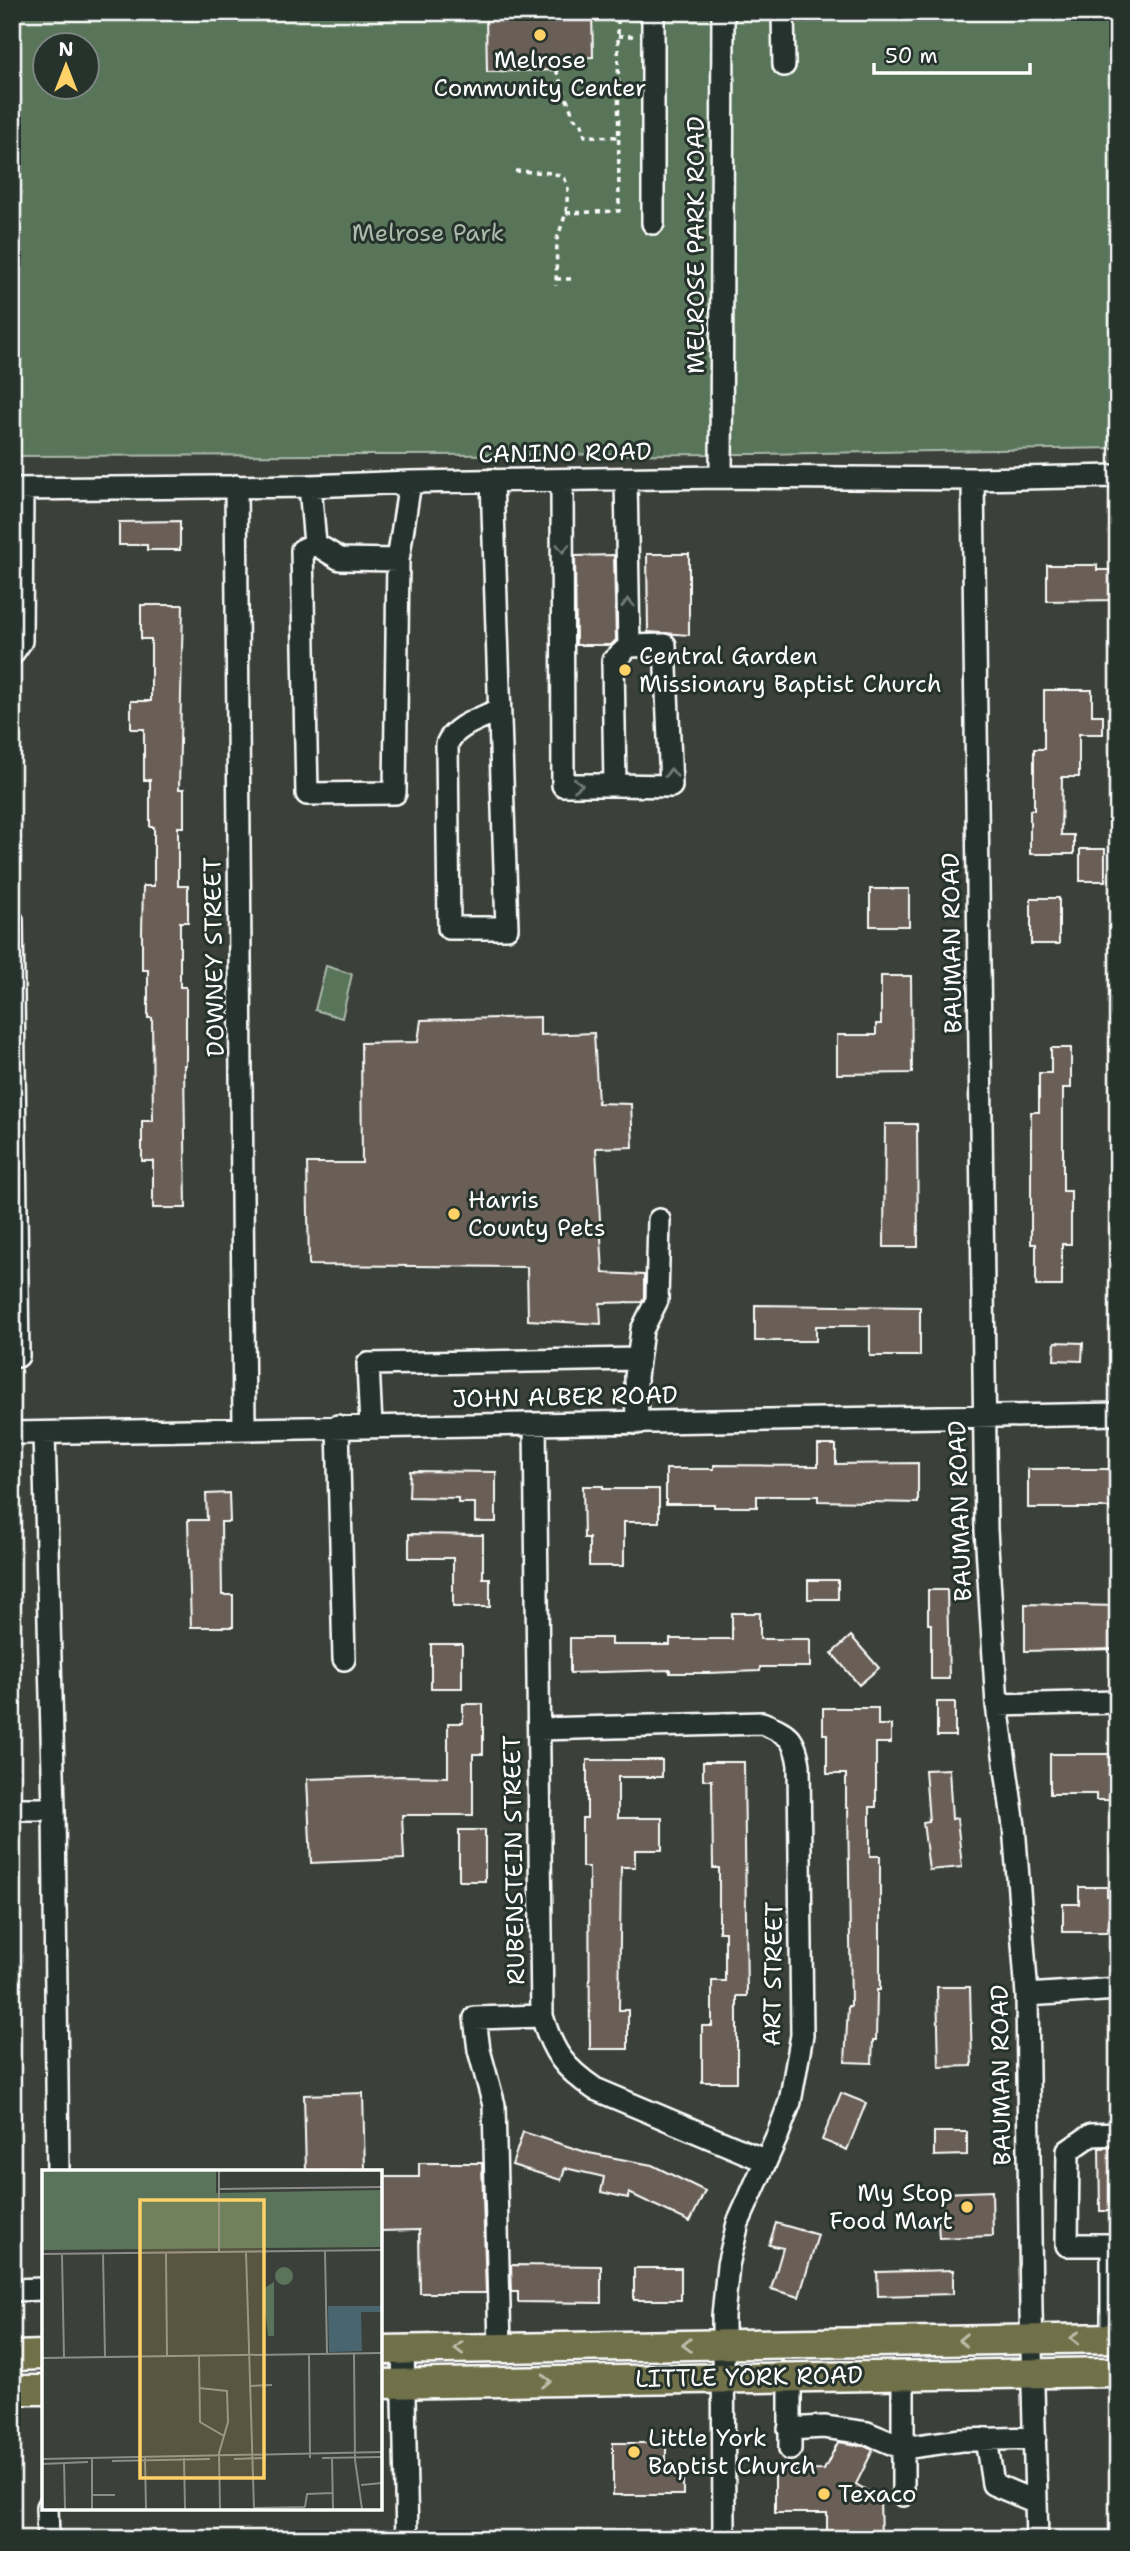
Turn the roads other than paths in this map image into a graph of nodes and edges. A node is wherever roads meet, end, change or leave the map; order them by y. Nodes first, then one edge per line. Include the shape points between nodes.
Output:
1 (653, 12) edge
2 (723, 12) edge
3 (783, 12) edge
4 (784, 65) dead end
5 (653, 222) dead end
6 (721, 477) junction
7 (1118, 477) edge
8 (626, 479) junction
9 (973, 479) junction
10 (492, 480) junction
11 (562, 480) junction
12 (410, 482) junction
13 (236, 486) junction
14 (310, 486) junction
15 (17, 489) edge
16 (315, 544) junction
17 (398, 560) junction
18 (629, 646) junction
19 (12, 654) edge
20 (498, 710) junction
21 (615, 785) junction
22 (12, 920) edge
23 (659, 1220) dead end
24 (12, 1356) edge
25 (638, 1359) junction
26 (1118, 1414) edge
27 (984, 1418) junction
28 (638, 1423) junction
29 (535, 1424) junction
30 (338, 1426) junction
31 (371, 1426) junction
32 (244, 1428) junction
33 (12, 1433) edge
34 (44, 1433) junction
35 (344, 1659) dead end
36 (1118, 1702) edge
37 (997, 1705) junction
38 (539, 1730) junction
39 (12, 1809) edge
40 (54, 1809) junction
41 (1118, 1989) edge
42 (1027, 1995) junction
43 (542, 2016) junction
44 (1118, 2134) edge
45 (766, 2161) junction
46 (58, 2170) edge
47 (1029, 2172) junction
48 (1068, 2172) junction
49 (1115, 2265) edge
50 (12, 2290) edge
51 (42, 2290) edge
52 (1115, 2338) edge
53 (1031, 2339) junction
54 (723, 2345) junction
55 (500, 2348) junction
56 (392, 2349) edge
57 (42, 2355) edge
58 (12, 2356) edge
59 (1118, 2372) edge
60 (1033, 2373) junction
61 (903, 2375) junction
62 (790, 2376) junction
63 (722, 2378) junction
64 (392, 2384) edge
65 (12, 2390) edge
66 (42, 2390) edge
67 (1035, 2438) junction
68 (986, 2439) junction
69 (904, 2448) junction
70 (904, 2495) dead end
71 (1036, 2502) junction
72 (47, 2509) edge
73 (1031, 2537) edge
74 (48, 2539) edge
75 (407, 2539) edge
76 (724, 2539) edge

1 - 5 street
2 - 6 street, MELROSE PARK ROAD
3 - 4 street
6 - 8 street, CANINO ROAD
6 - 9 street, CANINO ROAD
7 - 9 street, CANINO ROAD
8 - 11 street, CANINO ROAD
18 -> 8 street
9 - 27 street, BAUMAN ROAD
10 - 11 street, CANINO ROAD
10 - 12 street, CANINO ROAD
10 - 20 street
11 -> 21 street via 563,785
12 - 14 street, CANINO ROAD
12 - 17 street
13 - 14 street, CANINO ROAD
13 - 15 street, CANINO ROAD
13 - 32 street, DOWNEY STREET
14 - 16 street
15 - 19 street via 21,641
16 - 17 street via 340,559
16 - 17 street via 302,550 307,794 395,793
18 - 21 street via 612,661
21 -> 18 street via 671,786 665,645
20 - 20 street via 507,928 449,928 447,744 458,729
22 - 24 street via 18,1356
23 - 25 street via 657,1300 642,1330
25 - 28 street
25 - 31 street via 368,1364
26 - 27 street, JOHN ALBER ROAD
27 - 28 street, JOHN ALBER ROAD
27 - 37 street, BAUMAN ROAD via 985,1530
28 - 29 street, JOHN ALBER ROAD
29 - 31 street, JOHN ALBER ROAD
29 - 38 street, RUBENSTEIN STREET
30 - 31 street, JOHN ALBER ROAD
30 - 32 street, JOHN ALBER ROAD
30 - 35 street
32 - 34 street, JOHN ALBER ROAD
33 - 34 street, JOHN ALBER ROAD
34 - 40 street
36 - 37 street
37 - 42 street, BAUMAN ROAD via 1014,1826
38 - 43 street, RUBENSTEIN STREET
38 - 45 street, ART STREET via 762,1723 791,1738 799,1765 802,2035 790,2102
39 - 40 street
40 - 46 street
41 - 42 street
42 - 47 street, BAUMAN ROAD
43 - 45 street, RUBENSTEIN STREET via 558,2057 595,2089
43 - 55 street via 475,2018 494,2105
44 - 48 street via 1091,2135 1068,2151
45 - 54 street, ART STREET via 738,2223 728,2265
47 - 48 street
47 - 53 street, BAUMAN ROAD
48 - 49 street via 1067,2245 1112,2245
49 - 52 street
50 - 51 street
52 -> 53 main road, LITTLE YORK ROAD
53 -> 54 main road, LITTLE YORK ROAD
53 - 60 street, BAUMAN ROAD
54 -> 55 main road, LITTLE YORK ROAD
54 - 63 street, ART STREET
55 -> 56 main road, LITTLE YORK ROAD
56 - 64 street
57 - 58 main road
59 - 60 main road, LITTLE YORK ROAD
60 - 61 main road, LITTLE YORK ROAD
60 - 67 street, BAUMAN ROAD
61 - 62 main road, LITTLE YORK ROAD
61 - 69 street
62 - 63 main road, LITTLE YORK ROAD
62 - 69 street via 789,2439 824,2427 867,2433
64 -> 63 main road, LITTLE YORK ROAD
63 - 76 street, ART STREET
64 - 75 street
65 - 66 main road
67 - 68 street
67 - 71 street, BAUMAN ROAD
68 - 69 street
68 - 71 street via 993,2484
69 - 70 street
71 - 73 street, BAUMAN ROAD
72 - 74 street

